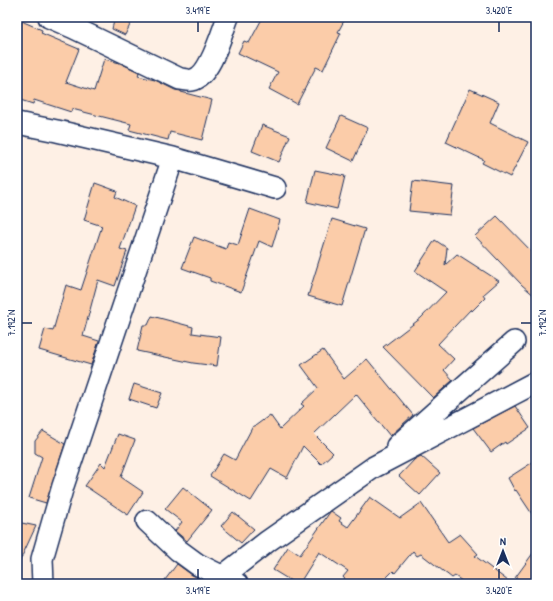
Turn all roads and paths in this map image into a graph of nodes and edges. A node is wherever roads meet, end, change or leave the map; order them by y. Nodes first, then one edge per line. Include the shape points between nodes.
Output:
1 (49, 17) edge
2 (228, 17) edge
3 (17, 123) edge
4 (173, 158) junction
5 (275, 188) dead end
6 (514, 342) dead end
7 (536, 382) edge
8 (374, 467) junction
9 (147, 521) dead end
10 (230, 580) edge
11 (44, 584) edge

1 - 2 street via 180,79 192,80 200,77 208,68
3 - 4 street
4 - 5 street
4 - 11 street via 58,501 42,560
6 - 8 street
7 - 8 street
8 - 10 street via 268,541
9 - 10 street via 196,564

